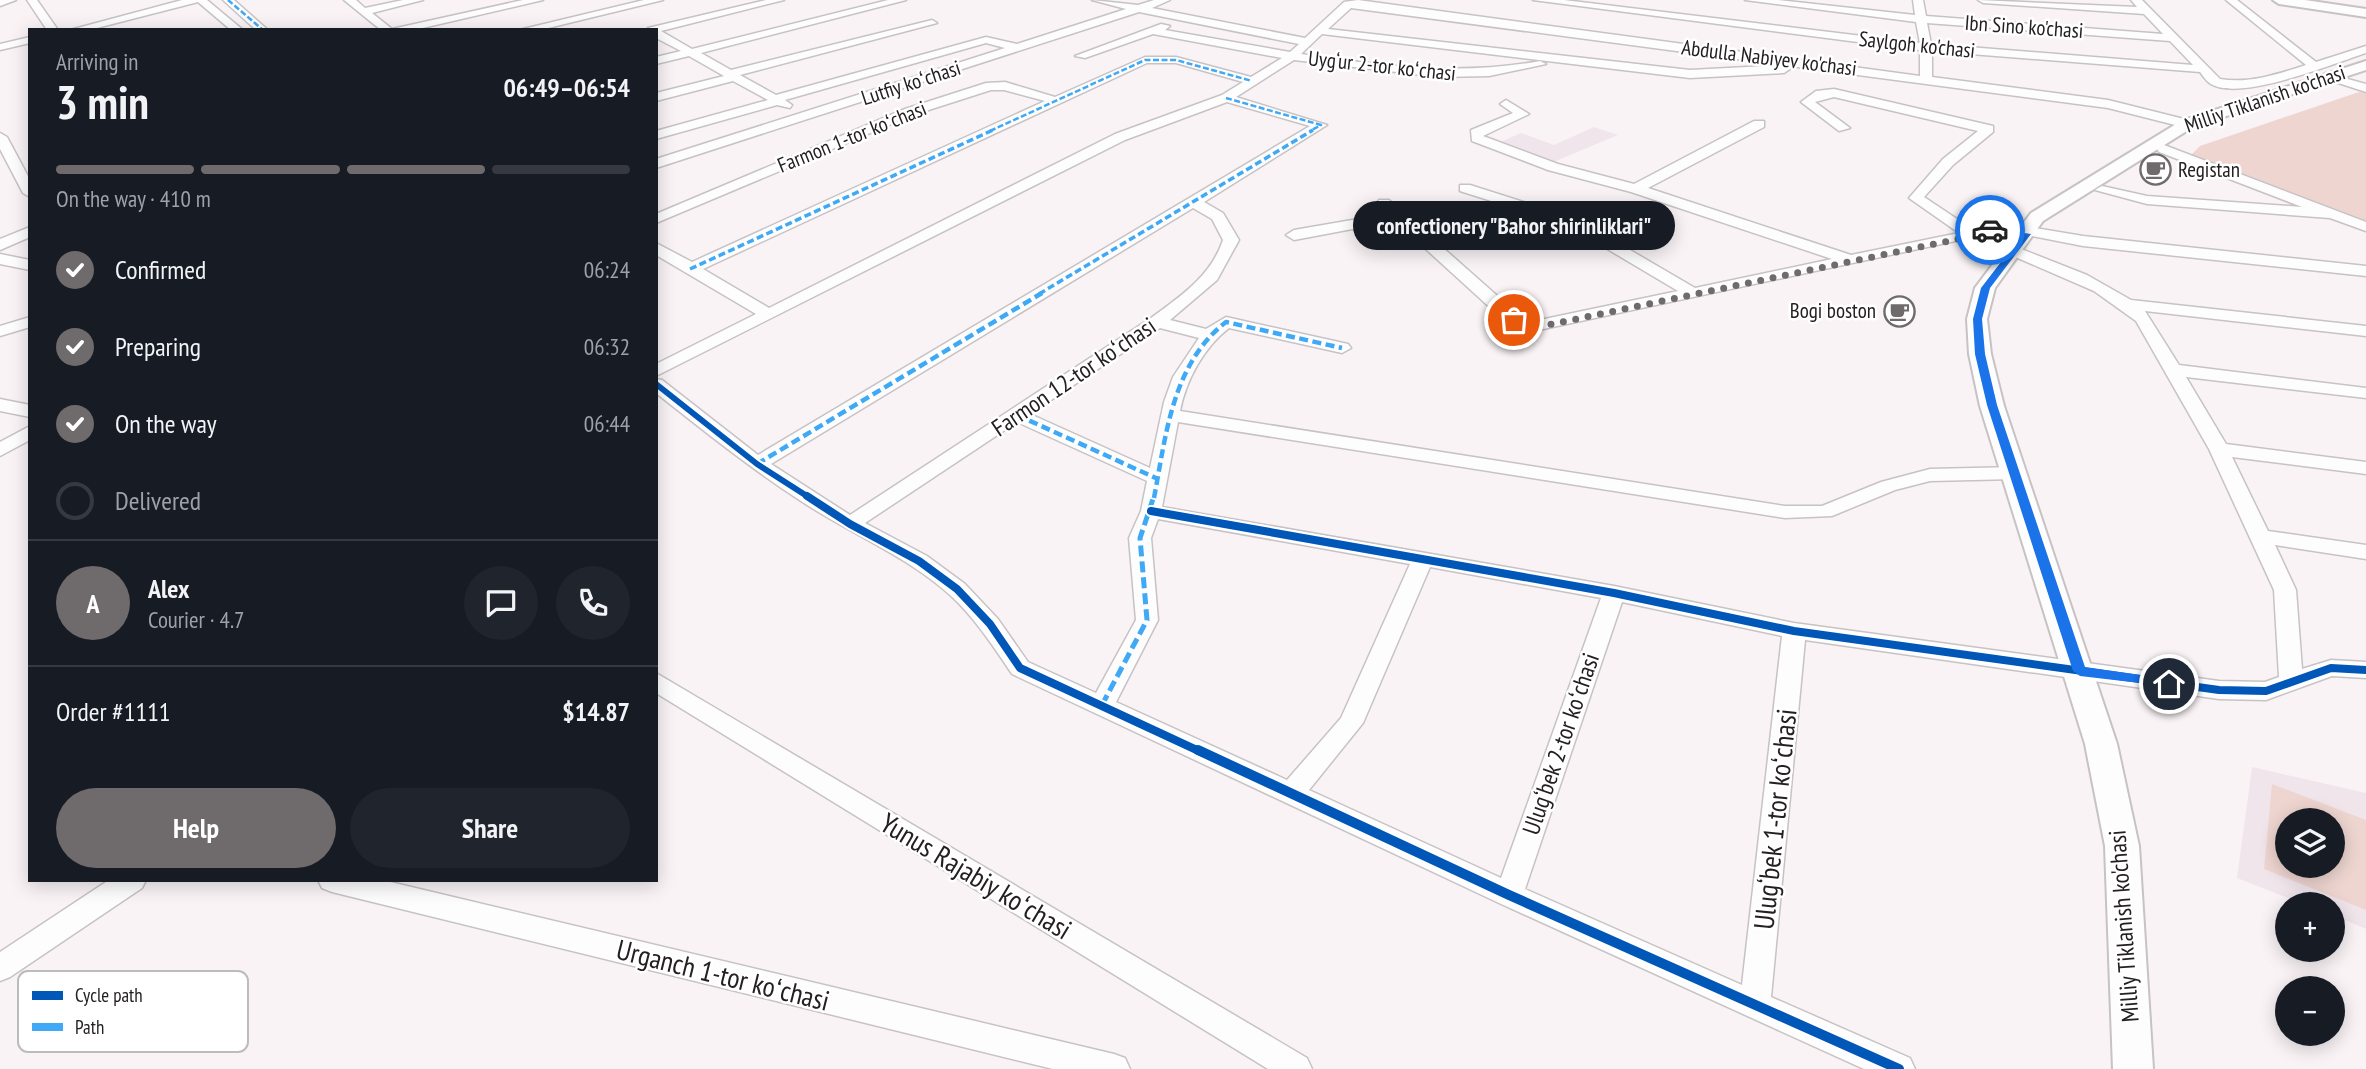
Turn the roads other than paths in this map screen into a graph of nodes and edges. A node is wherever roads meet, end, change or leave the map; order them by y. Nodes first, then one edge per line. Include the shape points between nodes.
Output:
1 (11, 0) edge
2 (32, 0) edge
3 (145, 0) edge
4 (195, 0) edge
5 (201, 0) edge
6 (228, 0) edge
7 (349, 0) edge
8 (418, 0) edge
9 (538, 0) edge
10 (598, 0) edge
11 (658, 0) edge
12 (779, 0) edge
13 (901, 0) edge
14 (1097, 0) edge
15 (1165, 0) edge
16 (1538, 0) edge
17 (1656, 0) edge
18 (1750, 0) edge
19 (1918, 0) edge
20 (1983, 0) edge
21 (2136, 0) edge
22 (2231, 0) edge
23 (2278, 0) edge
24 (1351, 2) edge
25 (0, 4) edge
26 (157, 9) junction
27 (615, 9) junction
28 (1139, 9) junction
29 (364, 11) junction
30 (2147, 11) junction
31 (2366, 13) edge
32 (627, 16) dead end
33 (1184, 19) junction
34 (1920, 19) junction
35 (639, 23) dead end
36 (932, 23) dead end
37 (1644, 27) junction
38 (51, 28) edge
39 (83, 28) edge
40 (236, 28) edge
41 (261, 28) edge
42 (385, 28) edge
43 (406, 28) edge
44 (533, 28) edge
45 (648, 28) edge
46 (658, 28) edge
47 (1155, 31) junction
48 (1321, 31) junction
49 (658, 34) edge
50 (2173, 38) junction
51 (28, 40) edge
52 (1306, 42) junction
53 (0, 47) edge
54 (1926, 47) junction
55 (1020, 48) junction
56 (2366, 49) edge
57 (691, 52) junction
58 (1081, 56) dead end
59 (1292, 56) junction
60 (658, 60) edge
61 (1556, 61) junction
62 (1825, 65) junction
63 (2313, 65) junction
64 (2366, 65) edge
65 (2203, 69) junction
66 (2366, 73) edge
67 (731, 76) junction
68 (1926, 78) junction
69 (2337, 78) junction
70 (1252, 81) junction
71 (2366, 88) edge
72 (658, 96) edge
73 (1226, 98) junction
74 (776, 100) junction
75 (1053, 100) junction
76 (1506, 104) dead end
77 (810, 117) junction
78 (1759, 124) dead end
79 (2187, 124) junction
80 (1844, 128) dead end
81 (658, 134) edge
82 (0, 137) edge
83 (2164, 149) junction
84 (10, 153) edge
85 (658, 163) edge
86 (1465, 188) dead end
87 (28, 189) edge
88 (1636, 189) junction
89 (2102, 190) junction
90 (1194, 203) junction
91 (1384, 203) dead end
92 (2333, 214) junction
93 (1398, 216) junction
94 (658, 218) edge
95 (2366, 227) edge
96 (1969, 231) junction
97 (28, 232) edge
98 (1294, 234) dead end
99 (2022, 238) junction
100 (0, 245) edge
101 (658, 251) edge
102 (0, 260) edge
103 (1849, 260) junction
104 (28, 265) edge
105 (690, 269) junction
106 (2366, 271) edge
107 (1694, 294) junction
108 (2126, 304) junction
109 (768, 314) junction
110 (1157, 322) junction
111 (28, 324) edge
112 (0, 331) edge
113 (2366, 331) edge
114 (1209, 335) junction
115 (1342, 348) dead end
116 (2174, 370) junction
117 (658, 371) edge
118 (658, 386) edge
119 (2366, 393) edge
120 (0, 405) edge
121 (28, 411) edge
122 (1017, 415) junction
123 (1170, 415) junction
124 (28, 433) edge
125 (2219, 449) junction
126 (0, 450) edge
127 (757, 464) junction
128 (2366, 468) edge
129 (2015, 473) junction
130 (1158, 479) junction
131 (1151, 511) junction
132 (850, 524) junction
133 (2263, 537) junction
134 (2366, 552) edge
135 (1423, 558) junction
136 (1614, 593) junction
137 (1794, 631) junction
138 (2366, 670) edge
139 (2080, 671) junction
140 (658, 683) edge
141 (2291, 683) junction
142 (1101, 705) junction
143 (1291, 793) junction
144 (129, 882) edge
145 (340, 882) edge
146 (1509, 895) junction
147 (0, 968) edge
148 (1755, 1007) junction
149 (1114, 1069) edge
150 (1296, 1069) edge
151 (1899, 1069) edge
152 (2133, 1069) edge

1 - 25 street
2 - 38 street
3 - 26 street
4 - 26 street
5 - 40 street
6 - 41 street
7 - 29 street
8 - 29 street
9 - 43 street
10 - 27 street
11 - 27 street
12 - 46 street
13 - 57 street
14 - 28 street
15 - 28 street, Lutfiy koʻchasi
16 - 37 street, Saylgoh ko'chasi
17 - 37 street
18 - 34 street, Ibn Sino ko'chasi
19 - 34 street
20 - 30 street
21 - 30 street
22 - 63 street
23 - 31 main road
24 - 37 street, Abdulla Nabiyev ko'chasi
24 - 48 street
26 - 39 street
27 - 32 street
27 - 44 street
28 - 33 street
28 - 55 street, Lutfiy koʻchasi
29 - 42 street
30 - 50 street
33 - 47 street
33 - 52 street
34 - 50 street, Ibn Sino ko'chasi
34 - 54 street
35 - 45 street
36 - 67 street
37 - 54 street, Saylgoh ko'chasi
37 - 62 street, Abdulla Nabiyev ko'chasi
47 - 58 street
47 - 59 street, Uyg‘ur 2-tor koʻchasi
48 - 52 street
48 - 61 street
49 - 57 street
50 - 65 street
51 - 53 street
52 - 59 street
54 - 65 street, Saylgoh ko'chasi
54 - 68 street
55 - 74 street via 986,40
55 - 77 street, Lutfiy koʻchasi
56 - 63 street
57 - 60 street
57 - 67 street
59 - 61 street, Uyg‘ur 2-tor koʻchasi via 1431,76 1487,74
59 - 70 street
61 - 62 street via 1690,75
62 - 68 street, Abdulla Nabiyev ko'chasi
63 - 65 street via 2247,86 2216,82
64 - 69 main road, Milliy Tiklanish ko'chasi
66 - 69 main road, Milliy Tiklanish ko'chasi
67 - 72 street
67 - 74 street
68 - 79 street, Abdulla Nabiyev ko'chasi via 2108,104
69 - 71 street
69 - 79 main road, Milliy Tiklanish ko'chasi
69 - 83 main road, Milliy Tiklanish ko'chasi via 2227,119
70 - 73 street
70 - 75 street via 1152,58
73 - 90 street via 1321,125
73 - 109 street via 1120,137
74 - 77 street
74 - 81 street
75 - 94 street, Farmon 1-tor koʻchasi via 990,86 909,113
75 - 105 street
76 - 88 street via 1523,114 1476,133 1476,138 1553,167
77 - 85 street, Lutfiy koʻchasi
78 - 88 street
79 - 99 main road, Milliy Tiklanish ko'chasi via 2037,217
80 - 96 street via 1807,102 1833,93 1988,129 1948,162 1916,198
82 - 84 street
83 - 89 main road, Milliy Tiklanish ko'chasi
83 - 92 street
84 - 87 street
86 - 107 street via 1572,222
88 - 103 street
89 - 92 street via 2147,200
89 - 99 main road, Milliy Tiklanish ko'chasi
90 - 110 street, Farmon 12-tor koʻchasi via 1223,218 1231,240 1228,250 1200,288
90 - 127 street
91 - 93 street
92 - 95 street
93 - 98 street
93 - 107 street via 1514,320 1526,325 1543,326
96 - 99 street
96 - 103 street via 1972,235 1968,237
97 - 100 street
99 - 106 street
99 - 108 street via 2068,273
99 - 129 main road, Milliy Tiklanish ko'chasi via 1985,288 1977,319 1992,405
101 - 105 street
102 - 104 street
103 - 107 street
105 - 109 street
108 - 113 street
108 - 116 street via 2143,318
109 - 117 street
110 - 114 street
110 - 122 street, Farmon 12-tor koʻchasi
111 - 112 street
114 - 115 street via 1226,322
114 - 123 street via 1182,377
116 - 119 street
116 - 125 street
118 - 127 street
120 - 121 street
122 - 130 street
122 - 132 street, Farmon 12-tor koʻchasi
123 - 129 street via 1795,513 1825,512 1918,478
123 - 130 street
124 - 126 street
125 - 128 street
125 - 133 street
127 - 132 street
129 - 139 main road, Milliy Tiklanish ko'chasi
130 - 131 street
131 - 135 street
131 - 142 street via 1140,538 1147,620
132 - 142 street via 919,561 957,589 990,624 1020,668
133 - 134 street
133 - 141 street via 2286,590
135 - 136 street
135 - 143 street via 1351,723
136 - 137 street
136 - 146 street, Ulug‘bek 2-tor koʻchasi
137 - 139 street
137 - 148 street, Ulug‘bek 1-tor koʻchasi
138 - 141 street via 2331,668
139 - 141 street via 2245,692
139 - 152 main road, Milliy Tiklanish ko'chasi via 2122,846
140 - 150 street, Yunus Rajabiy koʻchasi
142 - 143 street
143 - 146 street
144 - 147 street
145 - 149 street, Urganch 1-tor koʻchasi
146 - 148 street
148 - 151 street

